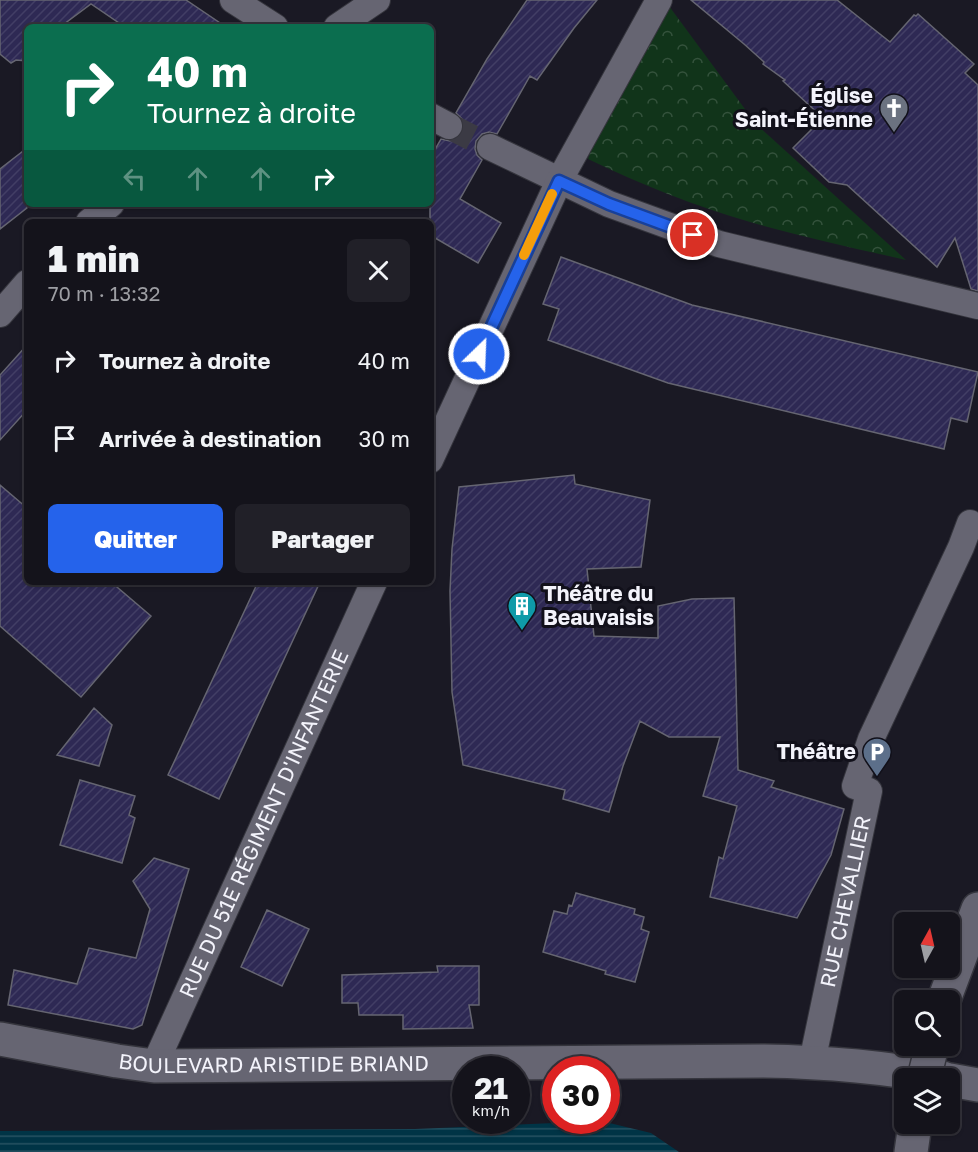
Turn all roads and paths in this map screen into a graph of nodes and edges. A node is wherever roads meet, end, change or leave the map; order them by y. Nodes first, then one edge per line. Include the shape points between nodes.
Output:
1 (233, 0) edge
2 (377, 0) edge
3 (659, 0) edge
4 (270, 24) edge
5 (341, 24) edge
6 (489, 147) tunnel mouth
7 (559, 181) junction
8 (107, 207) edge
9 (93, 219) edge
10 (24, 286) edge
11 (978, 306) edge
12 (0, 314) edge
13 (434, 451) edge
14 (970, 523) dead end
15 (373, 585) edge
16 (978, 909) edge
17 (949, 987) edge
18 (0, 1039) edge
19 (812, 1062) junction
20 (154, 1066) junction
21 (894, 1069) edge
22 (960, 1082) edge
23 (978, 1085) edge
24 (914, 1134) edge
25 (912, 1152) edge

1 - 4 street
2 - 5 street
3 - 7 street
6 - 7 street
7 - 11 street via 609,204 719,244
7 - 13 street
8 - 9 street
10 - 12 street
14 - 19 street, RUE CHEVALLIER via 872,739 855,786 869,791
15 - 20 street, RUE DU 51E RÉGIMENT D'INFANTERIE
16 - 17 main road
18 - 20 main road, BOULEVARD ARISTIDE BRIAND
19 - 20 main road, BOULEVARD ARISTIDE BRIAND
19 - 21 main road, BOULEVARD ARISTIDE BRIAND
22 - 23 main road
24 - 25 main road

